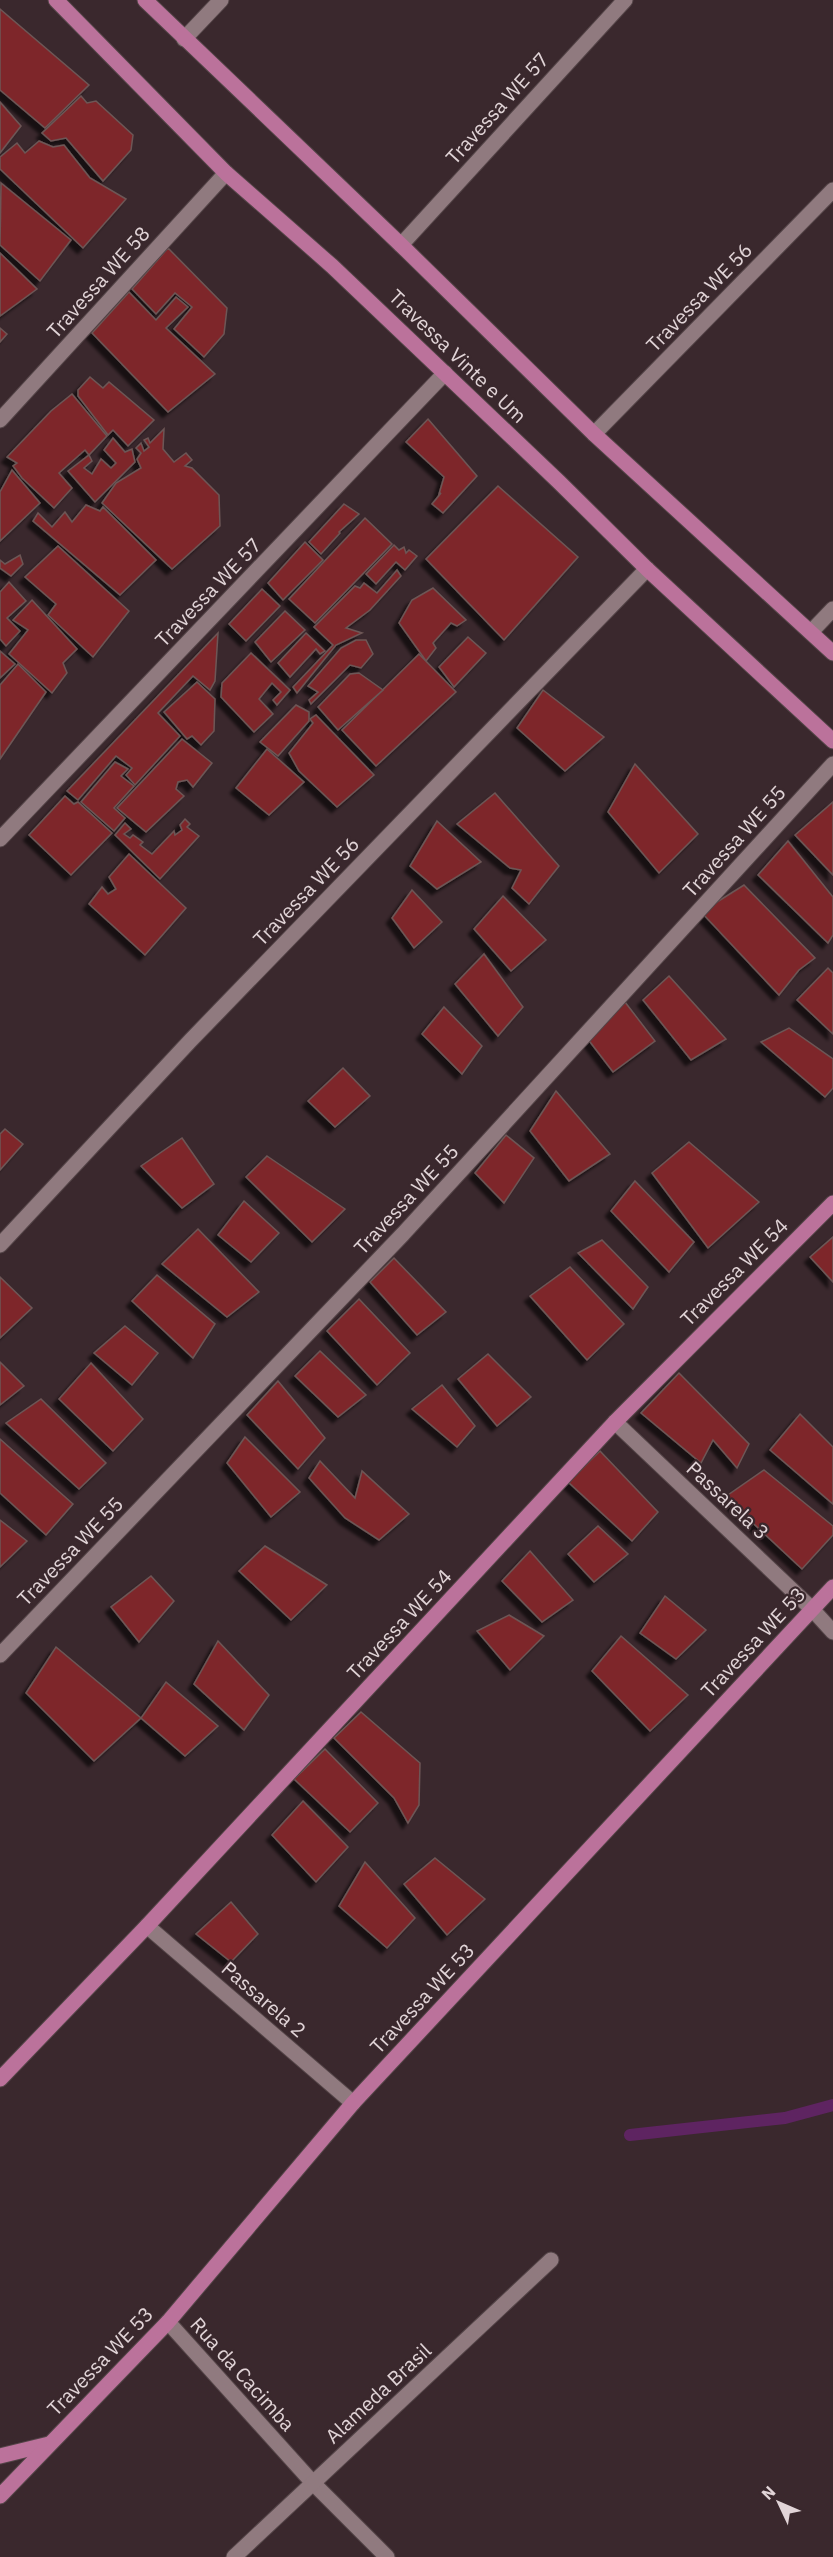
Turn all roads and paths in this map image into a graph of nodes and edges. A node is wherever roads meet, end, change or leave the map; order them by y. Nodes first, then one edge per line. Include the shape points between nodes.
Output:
1 (56, 0) edge
2 (145, 0) edge
3 (221, 0) edge
4 (625, 0) edge
5 (184, 39) junction
6 (226, 173) junction
7 (833, 190) edge
8 (401, 245) junction
9 (445, 373) junction
10 (0, 420) edge
11 (594, 434) junction
12 (647, 569) junction
13 (833, 609) edge
14 (811, 632) junction
15 (833, 653) edge
16 (833, 741) edge
17 (833, 764) edge
18 (2, 832) edge
19 (833, 1203) edge
20 (0, 1245) edge
21 (615, 1422) junction
22 (833, 1587) edge
23 (813, 1609) junction
24 (833, 1632) edge
25 (0, 1654) edge
26 (147, 1926) junction
27 (0, 2079) edge
28 (353, 2103) junction
29 (551, 2260) dead end
30 (168, 2322) junction
31 (49, 2444) junction
32 (0, 2456) edge
33 (313, 2483) junction
34 (0, 2496) edge
35 (234, 2557) edge
36 (387, 2557) edge

1 - 6 main road, Travessa Vinte e Um
2 - 5 main road, Travessa Vinte e Um
3 - 5 street
4 - 8 street, Travessa WE 57
5 - 8 main road, Travessa Vinte e Um
6 - 9 main road, Travessa Vinte e Um
6 - 10 street, Travessa WE 58
7 - 11 street, Travessa WE 56
8 - 11 main road, Travessa Vinte e Um
9 - 12 main road, Travessa Vinte e Um
9 - 18 street, Travessa WE 57
11 - 14 main road, Travessa Vinte e Um
12 - 16 main road, Travessa Vinte e Um
12 - 20 street, Travessa WE 56 via 190,1041
13 - 14 street
14 - 15 main road, Travessa Vinte e Um
17 - 25 street, Travessa WE 55 via 403,1234
19 - 21 main road, Travessa WE 54
21 - 23 street, Passarela 3
21 - 26 main road, Travessa WE 54
22 - 23 main road, Travessa WE 53
23 - 24 street, Passarela 3
23 - 28 main road, Travessa WE 53
26 - 27 main road, Travessa WE 54
26 - 28 street, Passarela 2
28 - 30 main road, Travessa WE 53
29 - 33 street, Alameda Brasil
30 - 31 main road, Travessa WE 53
30 - 33 street, Rua da Cacimba
31 - 32 main road
31 - 34 main road, Travessa WE 53
33 - 35 street, Alameda Brasil
33 - 36 street, Rua da Cacimba

